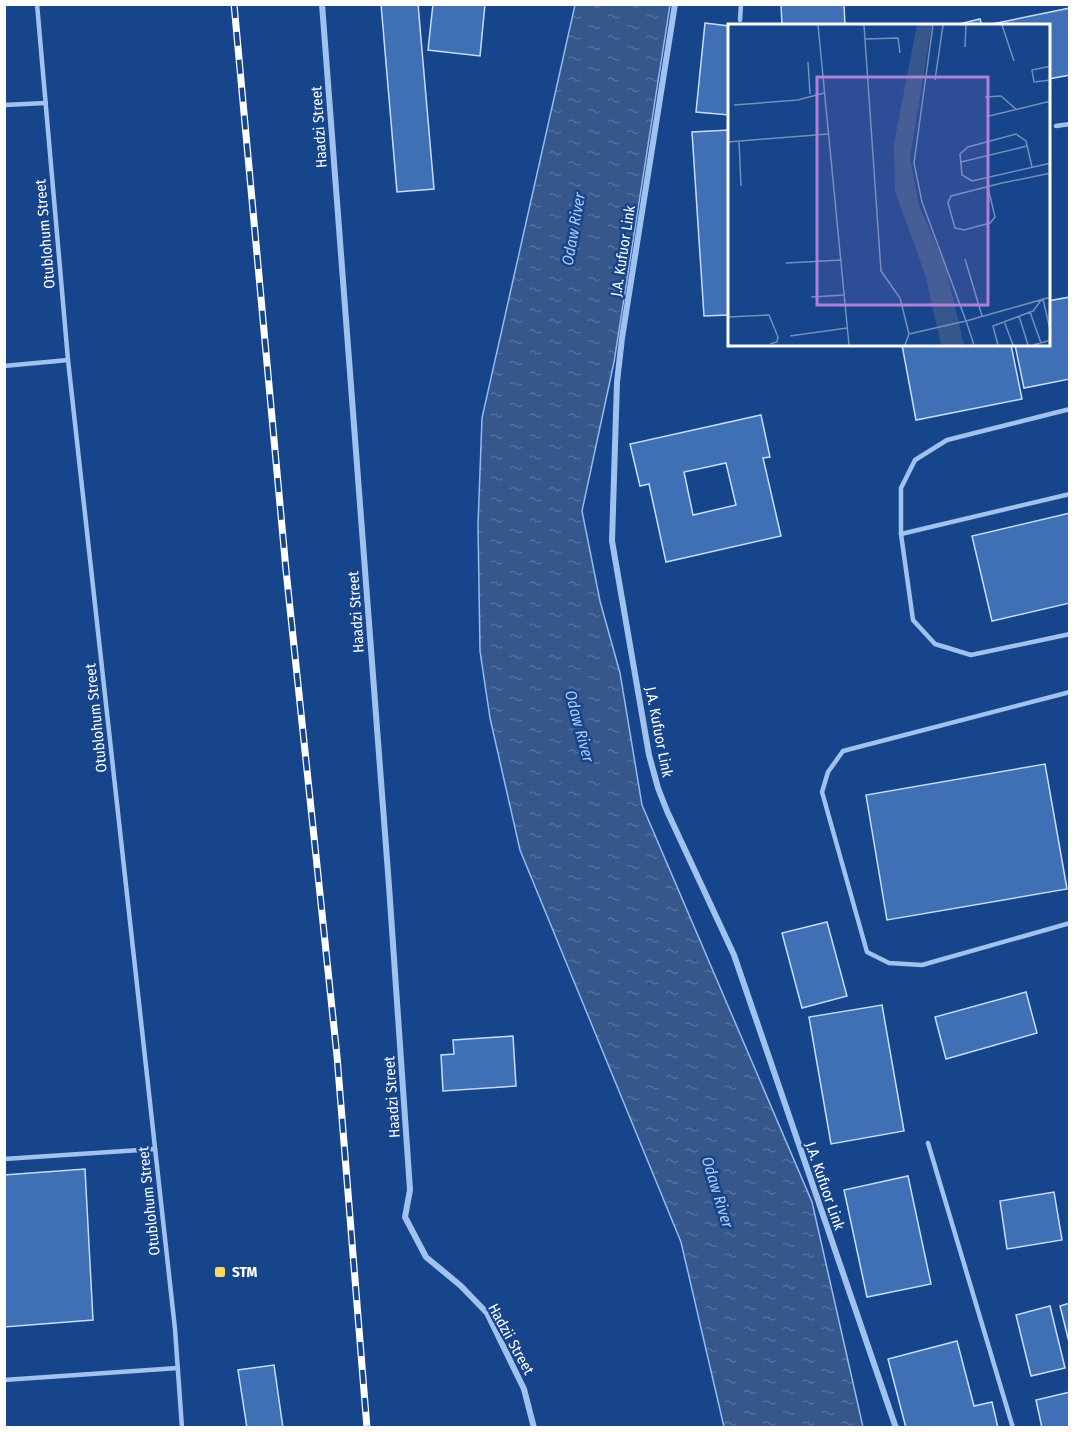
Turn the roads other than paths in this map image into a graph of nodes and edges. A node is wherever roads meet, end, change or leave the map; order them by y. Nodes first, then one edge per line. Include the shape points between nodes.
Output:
1 (37, 4) edge
2 (322, 4) edge
3 (675, 4) edge
4 (741, 4) edge
5 (740, 20) dead end
6 (46, 103) junction
7 (4, 105) edge
8 (1070, 124) edge
9 (1056, 126) dead end
10 (68, 360) junction
11 (4, 366) edge
12 (1070, 409) edge
13 (1070, 494) edge
14 (901, 534) junction
15 (1070, 634) edge
16 (1070, 692) edge
17 (1070, 923) edge
18 (928, 1143) dead end
19 (155, 1149) junction
20 (4, 1159) edge
21 (405, 1217) joint
22 (178, 1368) junction
23 (4, 1380) edge
24 (182, 1428) edge
25 (534, 1428) edge
26 (896, 1428) edge
27 (1013, 1428) edge

1 - 6 lane, Otublohum Street
2 - 21 street, Haadzi Street via 410,1190
3 - 26 street, J.A. Kufuor Link via 622,338 612,541 658,788 734,955
4 - 5 lane
6 - 7 lane
6 - 10 lane, Otublohum Street
8 - 9 lane
10 - 11 lane
10 - 19 lane, Otublohum Street
12 - 14 lane via 947,440 915,460 901,488
13 - 14 lane
14 - 15 lane via 913,620 934,644 971,655
16 - 17 lane via 843,751 828,772 822,792 867,952 889,963 922,965
18 - 27 lane
19 - 20 lane
19 - 22 lane, Otublohum Street
21 - 25 street, Hadzii Street via 426,1257 487,1313 524,1389
22 - 23 lane
22 - 24 lane, Otublohum Street

